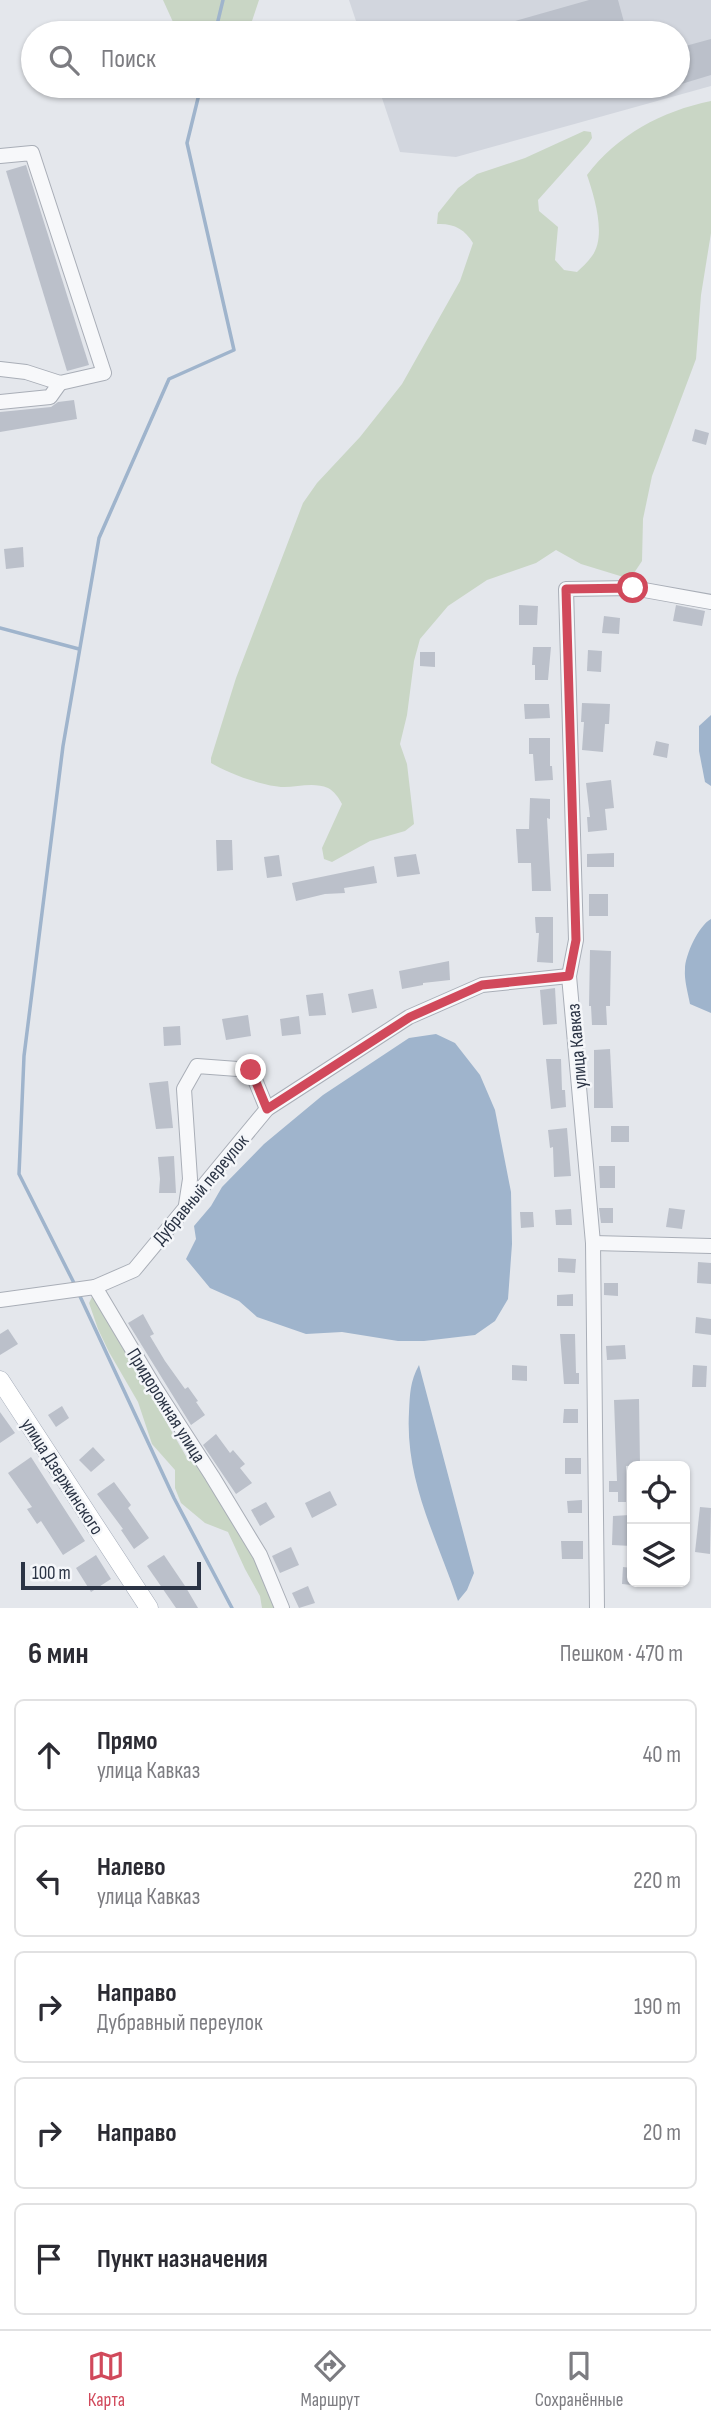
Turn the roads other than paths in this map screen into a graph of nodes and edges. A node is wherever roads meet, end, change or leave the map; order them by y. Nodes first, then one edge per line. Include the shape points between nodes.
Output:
1 (0, 156) edge
2 (0, 369) edge
3 (60, 383) junction
4 (0, 402) edge
5 (711, 602) edge
6 (569, 976) junction
7 (267, 1109) junction
8 (185, 1207) junction
9 (593, 1243) junction
10 (711, 1246) edge
11 (95, 1287) junction
12 (0, 1300) edge
13 (0, 1380) edge
14 (149, 1608) edge
15 (282, 1608) edge
16 (597, 1608) edge

1 - 3 street via 32,153 104,373
2 - 3 street
3 - 4 street via 50,397
5 - 6 street, улица Кавказ via 633,588 566,589 576,940
6 - 7 street, Дубравный переулок via 482,985 410,1017
6 - 9 street, улица Кавказ
7 - 8 street, Дубравный переулок
7 - 8 street via 251,1070 197,1066 184,1089 190,1179
8 - 11 street, Дубравный переулок via 134,1270
9 - 10 street
9 - 16 street, улица Кавказ
11 - 12 street
11 - 15 street, Придорожная улица via 260,1555
13 - 14 main road, улица Дзержинского

